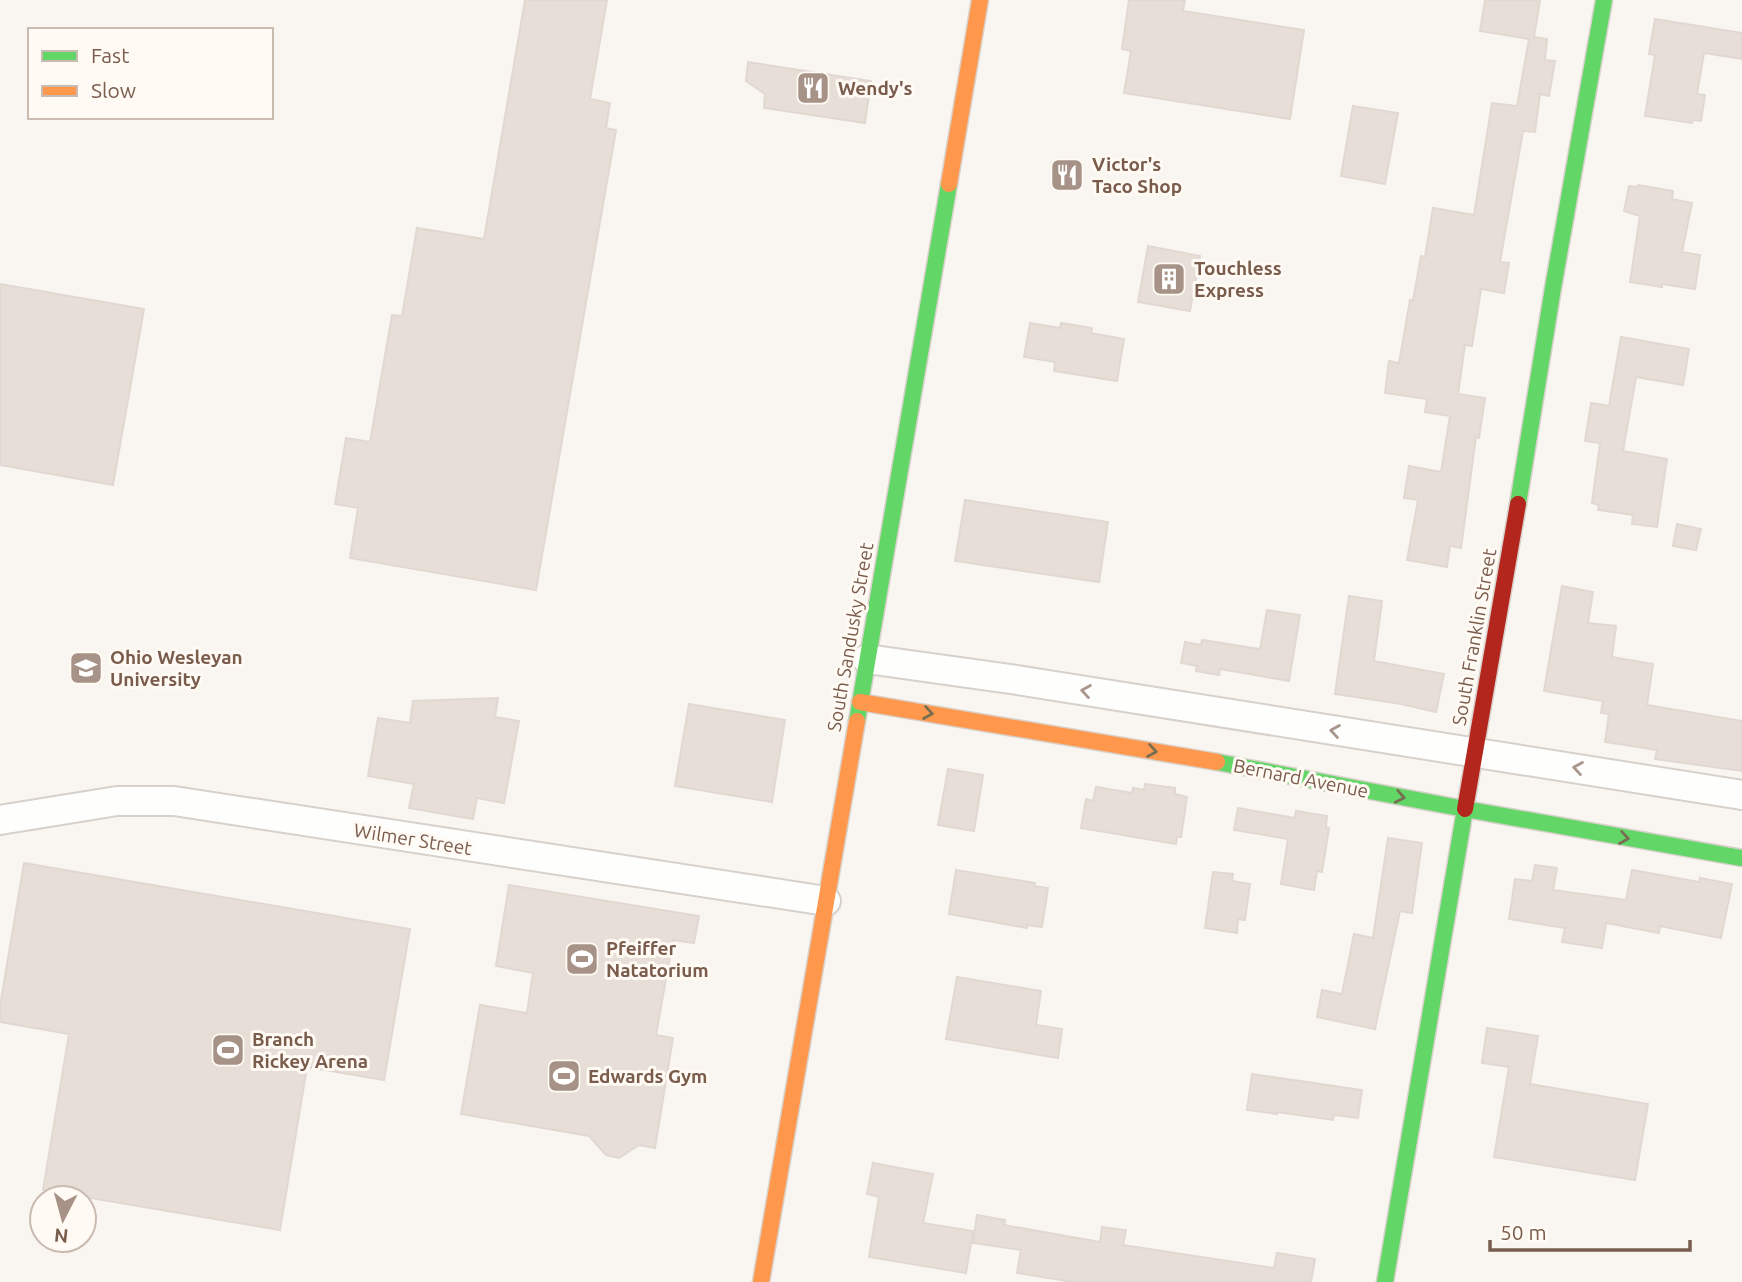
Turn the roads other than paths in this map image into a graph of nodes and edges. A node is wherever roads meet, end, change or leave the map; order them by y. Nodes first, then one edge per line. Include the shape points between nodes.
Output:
1 (980, 0) edge
2 (1604, 0) edge
3 (867, 659) junction
4 (860, 702) junction
5 (1475, 752) junction
6 (1742, 795) edge
7 (1465, 809) junction
8 (0, 820) edge
9 (1742, 858) edge
10 (826, 901) junction
11 (761, 1282) edge
12 (1385, 1282) edge

1 - 3 street, South Sandusky Street
2 - 5 street, South Franklin Street
3 - 4 street, South Sandusky Street
5 -> 3 street
4 -> 7 street, Bernard Avenue via 1226,763
4 - 10 street, South Sandusky Street
6 -> 5 street
5 - 7 street, South Franklin Street
7 -> 9 street, Bernard Avenue
7 - 12 street, South Franklin Street
8 - 10 street, Wilmer Street via 117,801 174,801
10 - 11 street, South Sandusky Street

